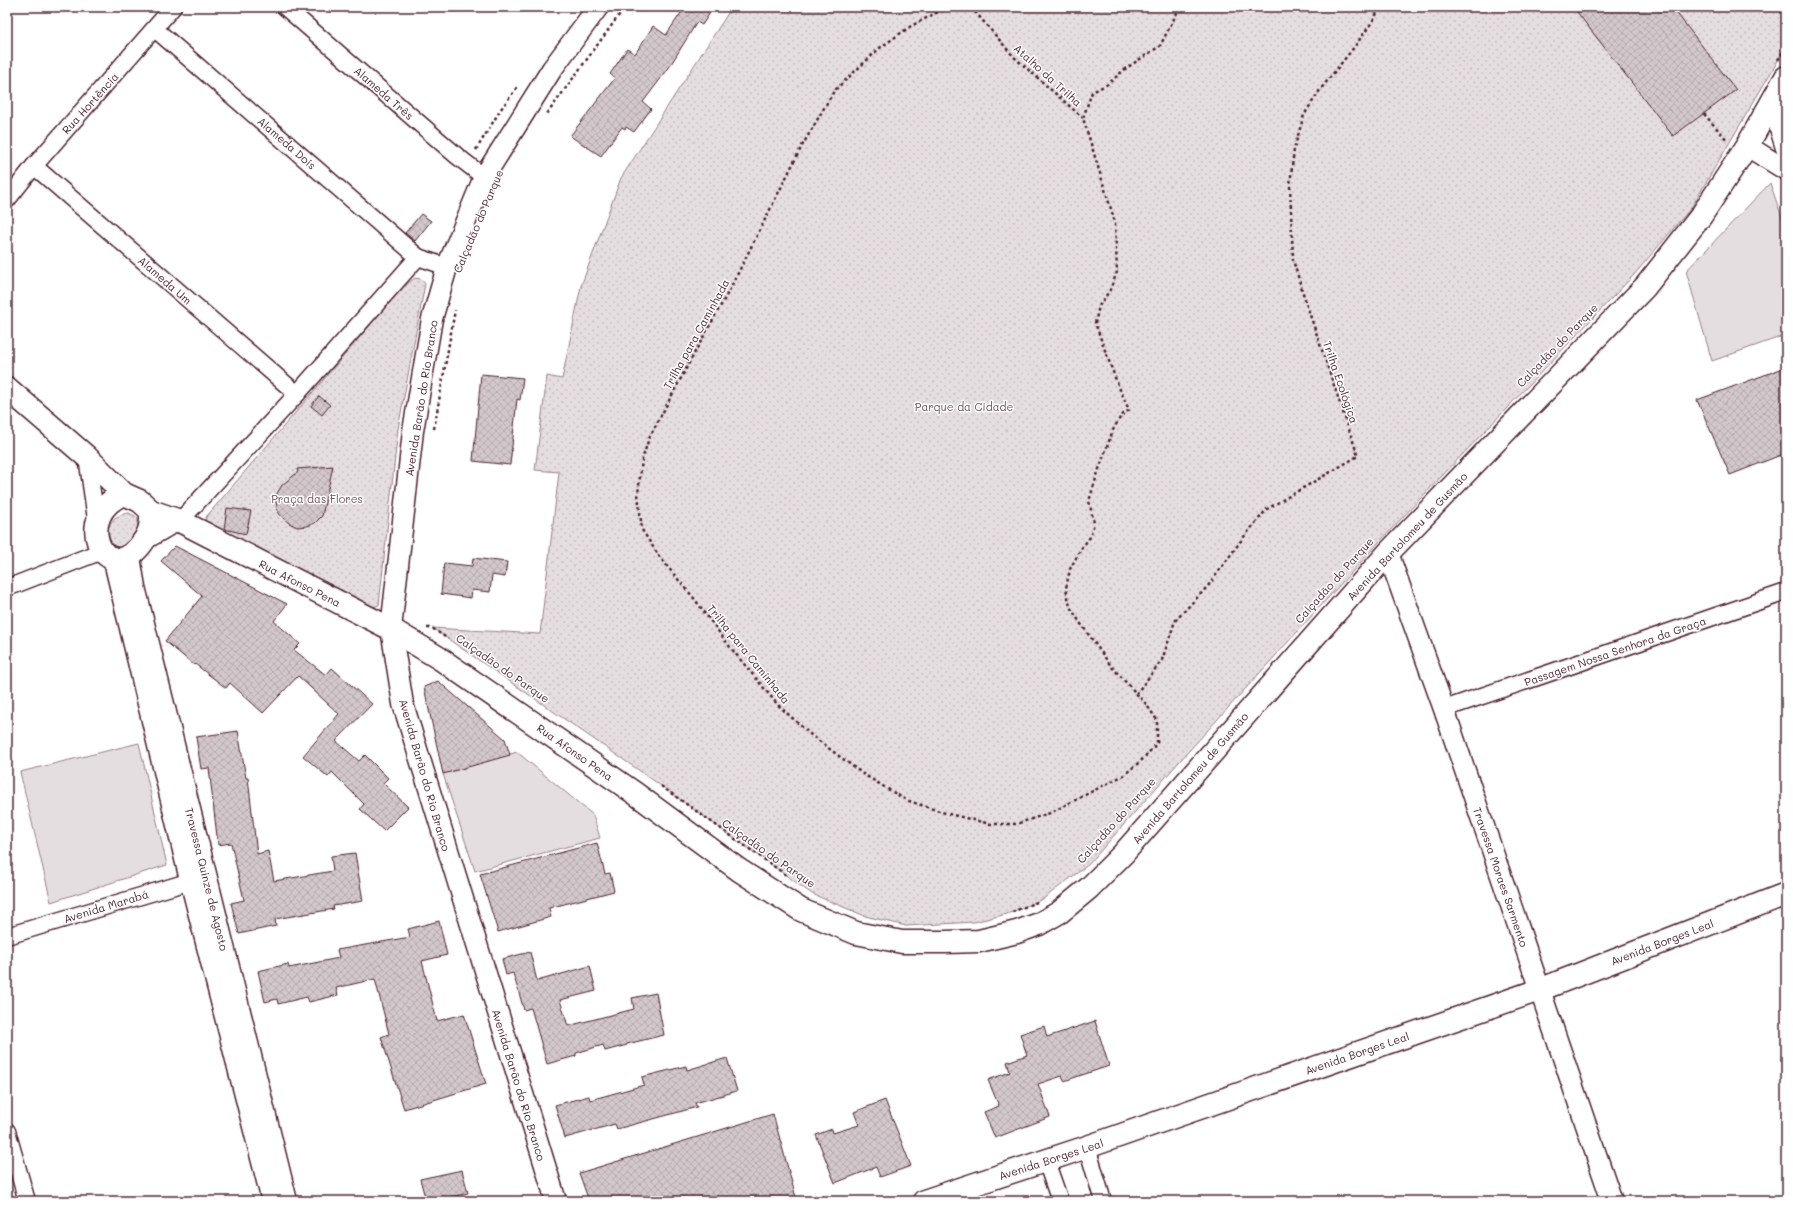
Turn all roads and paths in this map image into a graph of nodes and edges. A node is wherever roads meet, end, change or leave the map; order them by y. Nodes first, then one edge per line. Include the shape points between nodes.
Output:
1 (173, 7) edge
2 (286, 7) edge
3 (598, 7) edge
4 (625, 7) edge
5 (967, 7) edge
6 (971, 7) edge
7 (1180, 7) edge
8 (1380, 7) edge
9 (156, 29) junction
10 (1786, 47) edge
11 (1780, 71) edge
12 (1772, 102) junction
13 (1704, 114) dead end
14 (547, 115) dead end
15 (1083, 118) junction
16 (1736, 142) junction
17 (1786, 148) edge
18 (34, 166) junction
19 (1786, 170) edge
20 (484, 177) junction
21 (7, 200) edge
22 (418, 257) junction
23 (447, 267) junction
24 (456, 303) dead end
25 (7, 388) edge
26 (297, 394) junction
27 (433, 433) dead end
28 (87, 457) junction
29 (124, 494) junction
30 (151, 511) junction
31 (180, 521) junction
32 (97, 526) junction
33 (122, 552) junction
34 (1388, 554) junction
35 (7, 588) edge
36 (1786, 592) edge
37 (425, 628) dead end
38 (391, 629) junction
39 (451, 641) dead end
40 (1136, 694) junction
41 (1444, 709) junction
42 (656, 783) dead end
43 (787, 876) dead end
44 (198, 879) junction
45 (1786, 894) edge
46 (1043, 899) dead end
47 (1007, 914) dead end
48 (7, 936) edge
49 (978, 940) joint
50 (1539, 990) junction
51 (7, 1131) edge
52 (1087, 1147) junction
53 (1046, 1161) junction
54 (278, 1196) edge
55 (27, 1201) edge
56 (556, 1201) edge
57 (924, 1201) edge
58 (1060, 1201) edge
59 (1103, 1201) edge
60 (1612, 1201) edge

1 - 9 street, Rua Hortência
2 - 20 street, Alameda Três
3 - 20 street, Avenida Barão do Rio Branco via 552,69
4 - 14 path
5 - 40 path, Trilha para Caminhada via 942,10 911,26 881,47 834,91 802,146 730,289 650,438 642,460 638,494 642,530 661,559 730,647 778,704 811,735 863,774 906,800 945,813 990,824 1016,824 1050,813 1124,775 1157,743 1157,720
6 - 15 path, Atalho da Trilha via 1014,58
7 - 15 path via 1160,46 1125,69 1108,84 1092,92
8 - 40 path, Trilha Ecológica via 1375,18 1304,115 1294,149 1290,185 1293,260 1358,456 1267,509 1208,586 1174,622 1162,660
9 - 18 street, Rua Hortência
9 - 22 street, Alameda Dois
10 - 11 path
11 - 12 main road, Avenida Bartolomeu de Gusmão
12 - 16 main road, Avenida Bartolomeu de Gusmão
12 - 17 street
13 - 16 path via 1715,128
15 - 40 path, Trilha para Caminhada via 1115,222 1117,272 1110,290 1099,306 1095,323 1129,410 1120,416 1099,469 1089,501 1094,522 1090,537 1070,569 1066,588 1070,607 1111,666
16 - 19 street
16 - 34 main road, Avenida Bartolomeu de Gusmão via 1701,216 1644,287
18 - 21 street, Rua Hortência
18 - 26 street, Alameda Um
20 - 23 street, Avenida Barão do Rio Branco
22 - 23 street
22 - 26 street
23 - 38 street, Avenida Barão do Rio Branco via 432,319 413,431
24 - 27 path
25 - 28 main road
26 - 31 street
28 - 29 main road
28 - 32 street
29 - 30 main road via 140,501
29 - 32 main road via 108,503
30 - 31 main road, Rua Afonso Pena
30 - 33 main road via 151,527
31 - 33 street
31 - 38 main road, Rua Afonso Pena
32 - 33 main road via 96,538
33 - 35 street
33 - 44 street, Travessa Quinze de Agosto
34 - 41 street, Travessa Moraes Sarmento
34 - 49 main road, Avenida Bartolomeu de Gusmão via 1123,854 1089,888 1060,912 1039,924 1017,932
36 - 41 street, Passagem Nossa Senhora da Graça
37 - 39 path, Calçadão do Parque via 432,628
38 - 49 main road, Rua Afonso Pena via 439,658 636,794 739,870 801,910 856,933 902,942
38 - 56 street, Avenida Barão do Rio Branco via 403,704
41 - 50 street, Travessa Moraes Sarmento
42 - 43 path, Calçadão do Parque
44 - 48 street, Avenida Marabá
44 - 54 street, Travessa Quinze de Agosto
45 - 50 main road, Avenida Borges Leal
46 - 47 path
50 - 52 main road, Avenida Borges Leal
50 - 60 street, Travessa Moraes Sarmento
51 - 55 street
52 - 53 main road, Avenida Borges Leal
52 - 59 street
53 - 57 main road, Avenida Borges Leal
53 - 58 street

